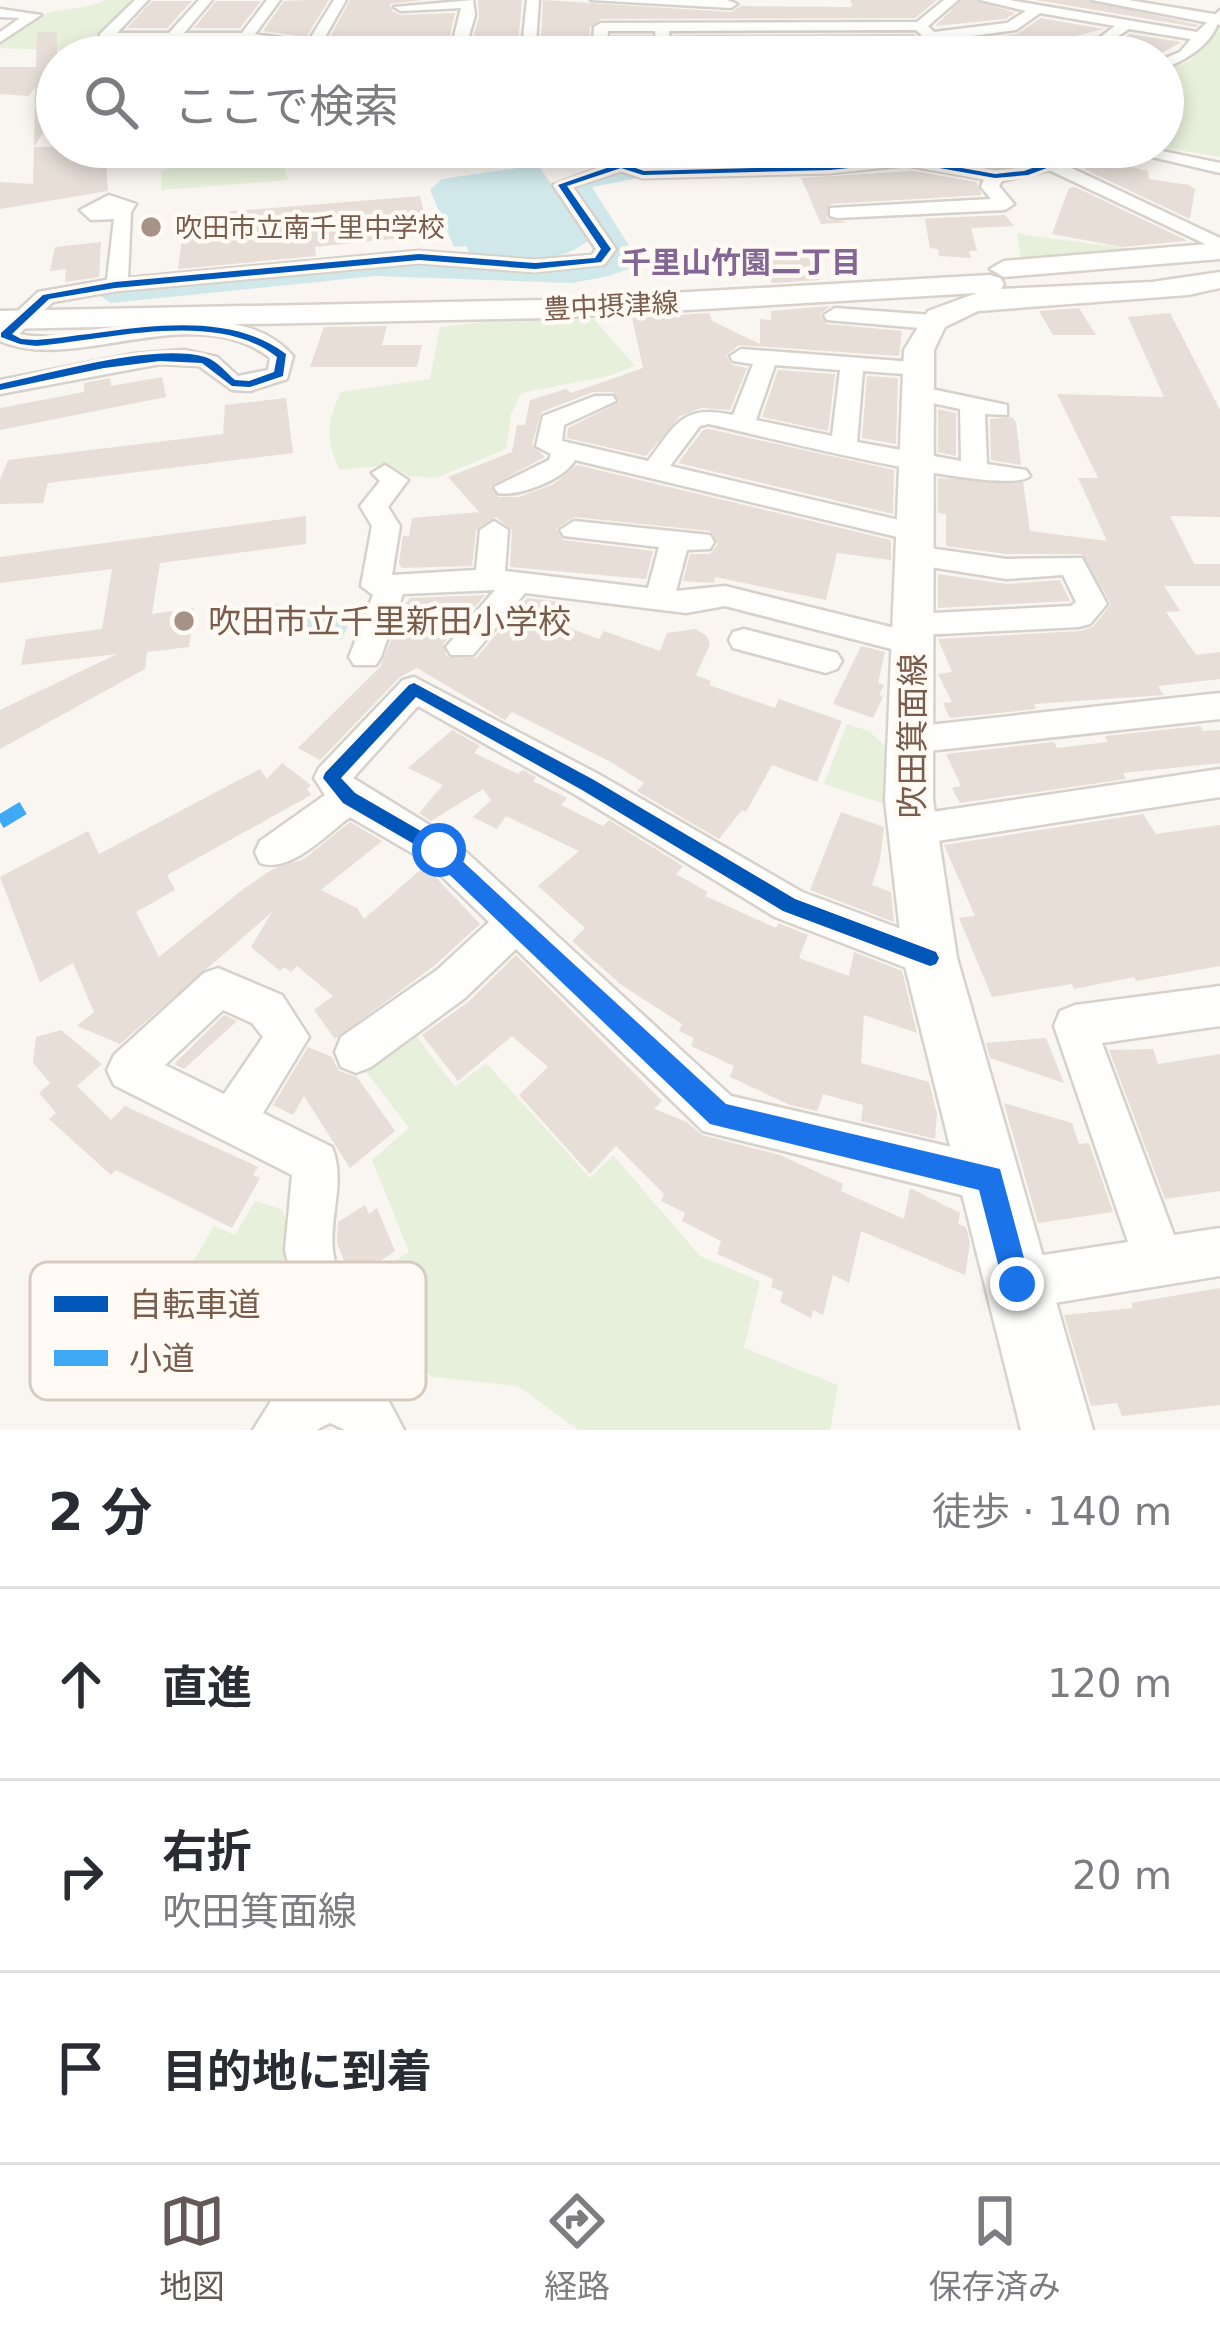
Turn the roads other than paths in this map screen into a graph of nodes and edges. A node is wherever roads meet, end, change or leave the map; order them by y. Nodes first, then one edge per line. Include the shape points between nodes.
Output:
1 (142, 0) edge
2 (206, 0) edge
3 (274, 0) edge
4 (340, 0) edge
5 (533, 0) edge
6 (597, 0) edge
7 (952, 0) edge
8 (986, 0) edge
9 (1100, 0) edge
10 (1198, 0) edge
11 (468, 2) edge
12 (658, 2) edge
13 (726, 2) edge
14 (399, 3) edge
15 (746, 4) dead end
16 (1038, 9) junction
17 (0, 13) edge
18 (1219, 14) edge
19 (394, 23) dead end
20 (1126, 24) junction
21 (662, 27) junction
22 (860, 27) junction
23 (924, 32) junction
24 (735, 34) junction
25 (106, 36) edge
26 (174, 36) edge
27 (247, 36) edge
28 (318, 36) edge
29 (461, 36) edge
30 (530, 36) edge
31 (600, 36) edge
32 (663, 36) edge
33 (865, 36) edge
34 (928, 36) edge
35 (1111, 36) edge
36 (0, 38) edge
37 (1202, 38) junction
38 (1184, 55) edge
39 (1184, 161) edge
40 (607, 168) edge
41 (950, 168) edge
42 (1036, 168) edge
43 (1057, 168) edge
44 (1220, 168) edge
45 (995, 176) junction
46 (837, 212) dead end
47 (120, 213) dead end
48 (1218, 269) edge
49 (117, 285) junction
50 (13, 313) edge
51 (835, 315) dead end
52 (932, 322) junction
53 (851, 371) dead end
54 (917, 381) junction
55 (0, 387) edge
56 (591, 401) dead end
57 (972, 404) junction
58 (998, 410) dead end
59 (742, 423) junction
60 (844, 444) junction
61 (566, 450) junction
62 (916, 460) junction
63 (654, 470) junction
64 (974, 470) junction
65 (386, 473) dead end
66 (1017, 476) dead end
67 (515, 479) dead end
68 (494, 530) dead end
69 (574, 530) dead end
70 (915, 544) junction
71 (504, 581) junction
72 (391, 586) junction
73 (658, 600) junction
74 (806, 616) junction
75 (912, 634) junction
76 (744, 640) dead end
77 (462, 647) dead end
78 (365, 657) dead end
79 (1220, 706) edge
80 (910, 740) junction
81 (1220, 783) edge
82 (349, 798) junction
83 (912, 830) junction
84 (273, 852) dead end
85 (517, 922) junction
86 (930, 958) junction
87 (1220, 1006) edge
88 (356, 1052) dead end
89 (233, 1120) dead end
90 (990, 1179) junction
91 (1220, 1252) edge
92 (1159, 1261) junction
93 (312, 1262) edge
94 (1017, 1284) junction
95 (312, 1400) edge
96 (317, 1400) edge
97 (358, 1413) edge
98 (280, 1430) edge
99 (1057, 1430) edge

1 - 25 street
2 - 26 street
3 - 27 street
4 - 28 street
5 - 30 street
6 - 12 street
7 - 23 street
8 - 16 street
9 - 18 street
10 - 18 street
11 - 14 street
11 - 29 street
12 - 13 street
13 - 15 street
13 - 24 street
14 - 19 street
16 - 20 street
16 - 23 street via 1011,27
17 - 36 street via 34,15
18 - 37 street
20 - 35 street
20 - 37 street
21 - 24 street
21 - 31 street via 601,27
21 - 32 street
22 - 23 street
22 - 24 street
22 - 33 street
23 - 34 street
37 - 38 street
39 - 44 street
40 - 49 street via 562,185 605,249 581,265 406,258
41 - 45 street
42 - 45 street
43 - 48 street
45 - 46 street via 990,187 1009,204
47 - 49 street
48 - 50 main road, 豊中摂津線 via 610,306
48 - 52 main road via 1167,292 1001,298
49 - 50 street via 63,292
50 - 55 street via 5,335 30,343 177,331 252,334 272,344 283,366 250,384 232,383 203,360 153,360
51 - 52 street
52 - 54 main road, 吹田箕面線
53 - 60 street
54 - 57 street
54 - 59 street via 753,360
54 - 62 main road, 吹田箕面線
56 - 61 street via 552,421 549,446
57 - 58 street
57 - 64 street
59 - 60 street
59 - 63 street via 691,421
60 - 62 street
61 - 63 street
61 - 67 street via 560,465
62 - 64 street
62 - 70 main road, 吹田箕面線
63 - 70 street
64 - 66 street
65 - 72 street via 395,480 374,506 386,526 376,586
68 - 71 street
69 - 73 street via 688,541
70 - 75 main road, 吹田箕面線
70 - 75 street via 1006,569 1072,565 1092,604 1079,616
71 - 72 street
71 - 73 street
71 - 77 street
72 - 78 street
73 - 74 street via 725,596
74 - 75 street
74 - 76 street via 811,658
75 - 80 main road, 吹田箕面線
79 - 80 street
80 - 83 main road, 吹田箕面線
81 - 83 street
82 - 84 street
82 - 85 street via 439,850
82 - 86 street via 331,778 414,689 789,905
83 - 86 main road, 吹田箕面線
85 - 88 street via 452,984
85 - 90 street via 719,1115
86 - 90 main road, 吹田箕面線
87 - 92 street via 1075,1026
89 - 93 street via 316,1163
90 - 94 main road, 吹田箕面線
91 - 92 street
92 - 94 street
94 - 99 main road, 吹田箕面線
95 - 98 street
96 - 97 street

